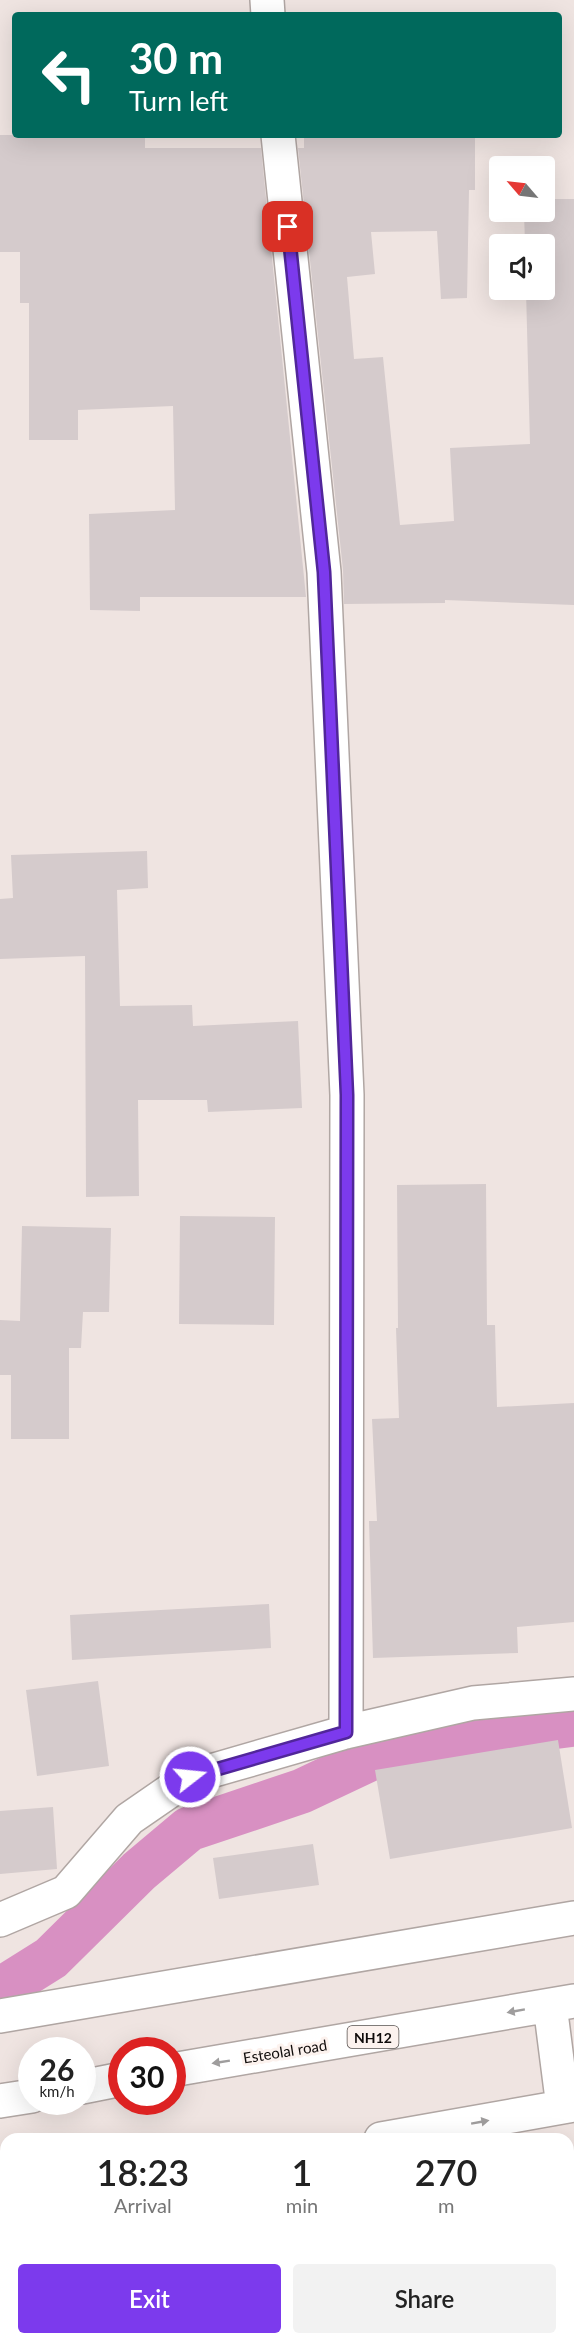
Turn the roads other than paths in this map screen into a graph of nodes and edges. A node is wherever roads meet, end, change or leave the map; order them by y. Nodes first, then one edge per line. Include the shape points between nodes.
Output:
1 (278, 138) edge
2 (574, 1694) edge
3 (346, 1732) junction
4 (574, 1918) edge
5 (0, 1920) edge
6 (562, 2003) edge
7 (0, 2016) edge
8 (186, 2068) edge
9 (18, 2098) edge
10 (0, 2101) edge
11 (569, 2106) edge
12 (415, 2133) edge

1 - 3 main road via 324,572 347,1083
2 - 3 main road via 473,1703
3 - 5 main road via 190,1777 129,1819 66,1892
4 - 7 main road
6 -> 8 main road, Esteolal road / NH12
6 - 11 main road
9 - 10 main road
12 -> 11 main road

